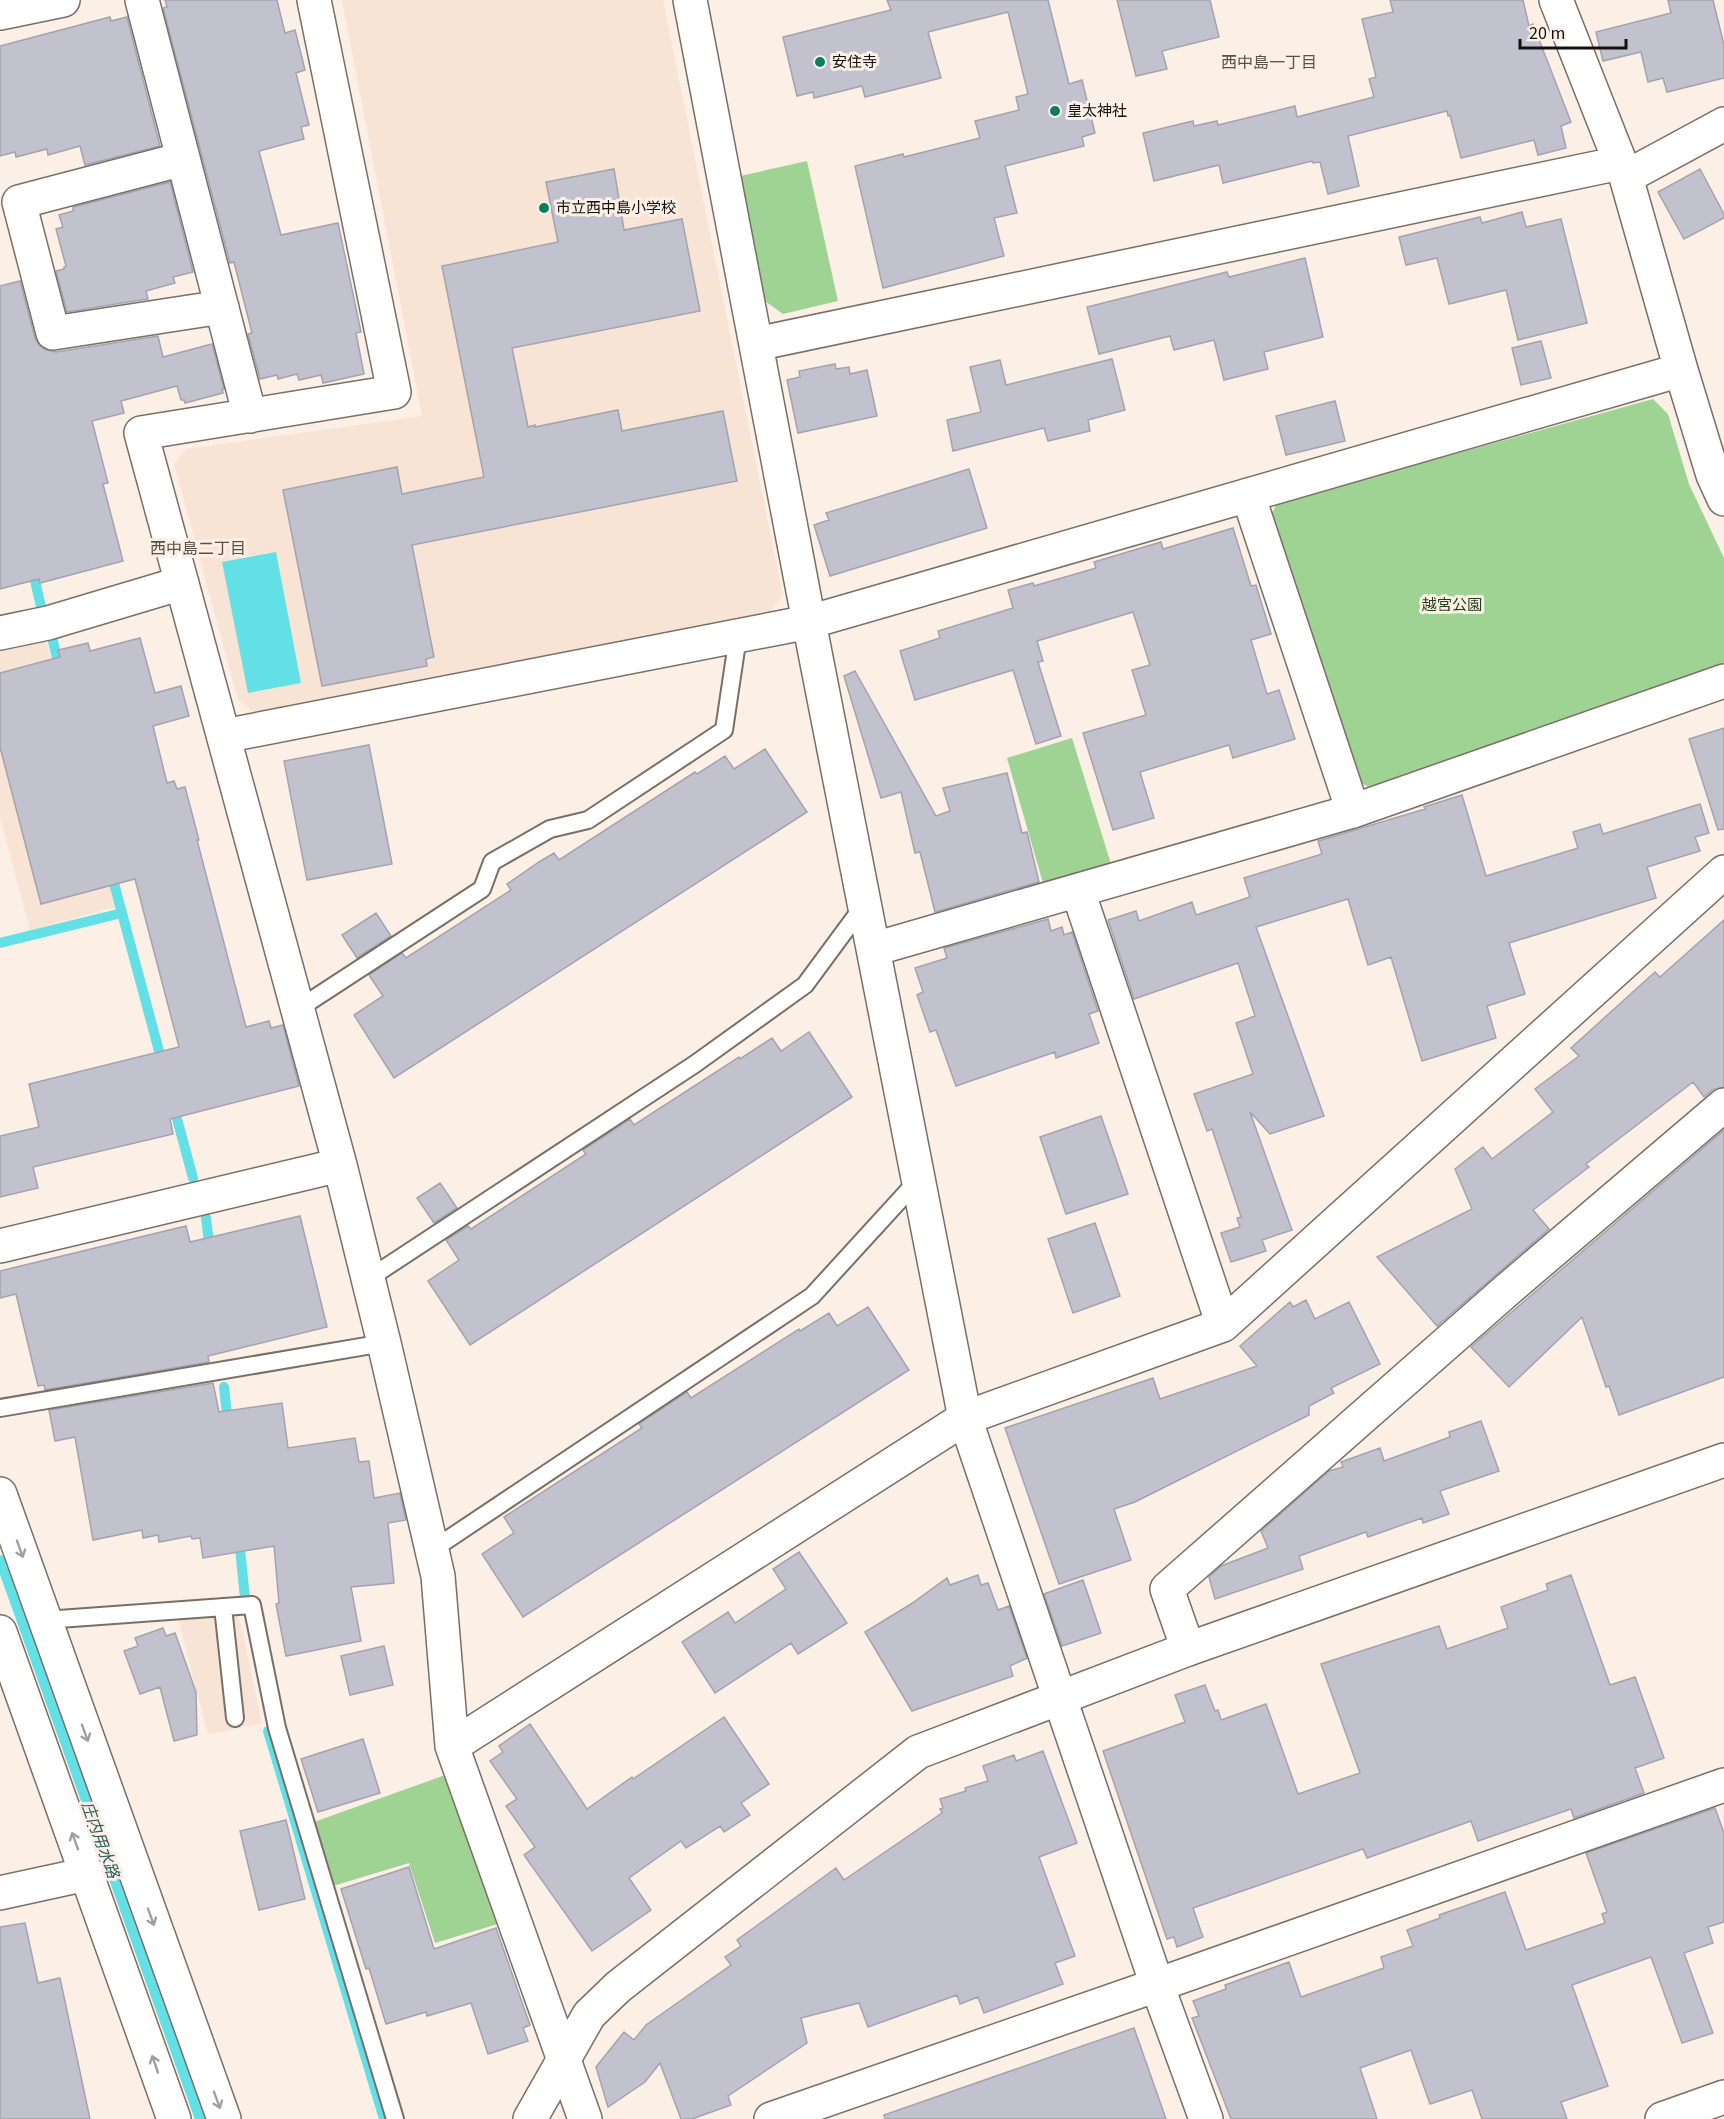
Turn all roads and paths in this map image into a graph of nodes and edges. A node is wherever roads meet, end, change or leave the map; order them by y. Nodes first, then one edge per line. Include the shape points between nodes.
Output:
1 (63, 0) edge
2 (142, 0) edge
3 (314, 0) edge
4 (691, 0) edge
5 (1556, 0) edge
6 (0, 14) edge
7 (1724, 124) edge
8 (183, 159) junction
9 (1623, 170) junction
10 (222, 307) junction
11 (756, 344) junction
12 (1681, 370) junction
13 (250, 416) junction
14 (1248, 495) junction
15 (1724, 499) edge
16 (182, 583) junction
17 (809, 622) junction
18 (0, 633) edge
19 (738, 636) junction
20 (1724, 681) edge
21 (224, 736) junction
22 (1353, 811) junction
23 (1724, 872) edge
24 (1078, 891) junction
25 (865, 904) junction
26 (874, 949) junction
27 (298, 1009) junction
28 (1724, 1105) edge
29 (340, 1165) junction
30 (918, 1179) junction
31 (0, 1246) edge
32 (368, 1279) junction
33 (1222, 1325) junction
34 (384, 1342) junction
35 (0, 1408) edge
36 (965, 1418) junction
37 (1724, 1460) edge
38 (0, 1494) edge
39 (432, 1550) junction
40 (223, 1607) junction
41 (45, 1620) junction
42 (0, 1632) edge
43 (1188, 1649) junction
44 (1060, 1698) junction
45 (235, 1718) dead end
46 (452, 1746) junction
47 (1724, 1785) edge
48 (87, 1874) junction
49 (0, 1893) edge
50 (1157, 1985) junction
51 (563, 2058) junction
52 (1724, 2097) edge
53 (174, 2119) edge
54 (224, 2119) edge
55 (395, 2119) edge
56 (530, 2119) edge
57 (585, 2119) edge
58 (771, 2119) edge
59 (1206, 2119) edge
60 (1662, 2119) edge

1 - 6 street
2 - 8 street
3 - 13 street via 394,392
4 - 11 street
5 - 9 street
7 - 9 street
8 - 10 street
8 - 10 street via 19,202 53,333
9 - 11 street
9 - 12 street
10 - 13 street
11 - 17 street
12 - 14 street
12 - 15 street
13 - 16 street via 141,434
14 - 17 street
14 - 22 street
16 - 18 street via 48,623
16 - 21 street
17 - 19 street
17 - 25 street
19 - 21 street
19 - 27 lane via 724,730 588,820 550,829 492,862 482,890
20 - 22 street
21 - 27 street
22 - 24 street
23 - 33 street
24 - 26 street
24 - 33 street
25 - 26 street
25 - 32 lane via 805,985 695,1064
26 - 30 street
27 - 29 street
28 - 43 street via 1167,1588
29 - 31 street
29 - 32 street
30 - 36 street
30 - 39 lane via 812,1296
32 - 34 street
33 - 36 street
34 - 35 lane
34 - 39 street
36 - 44 street
36 - 46 street
37 - 43 street
38 -> 41 street
39 - 46 street via 438,1576
40 - 41 lane
40 - 45 lane
40 - 55 lane via 252,1605 277,1728
41 -> 54 street
48 -> 42 street
43 - 44 street
44 - 50 street
44 - 51 street via 918,1752 618,1987 589,2015
46 - 51 street
47 - 50 street
48 - 49 street
53 -> 48 street
50 - 58 street
50 - 59 street
51 - 56 street
51 - 57 street
52 - 60 street

